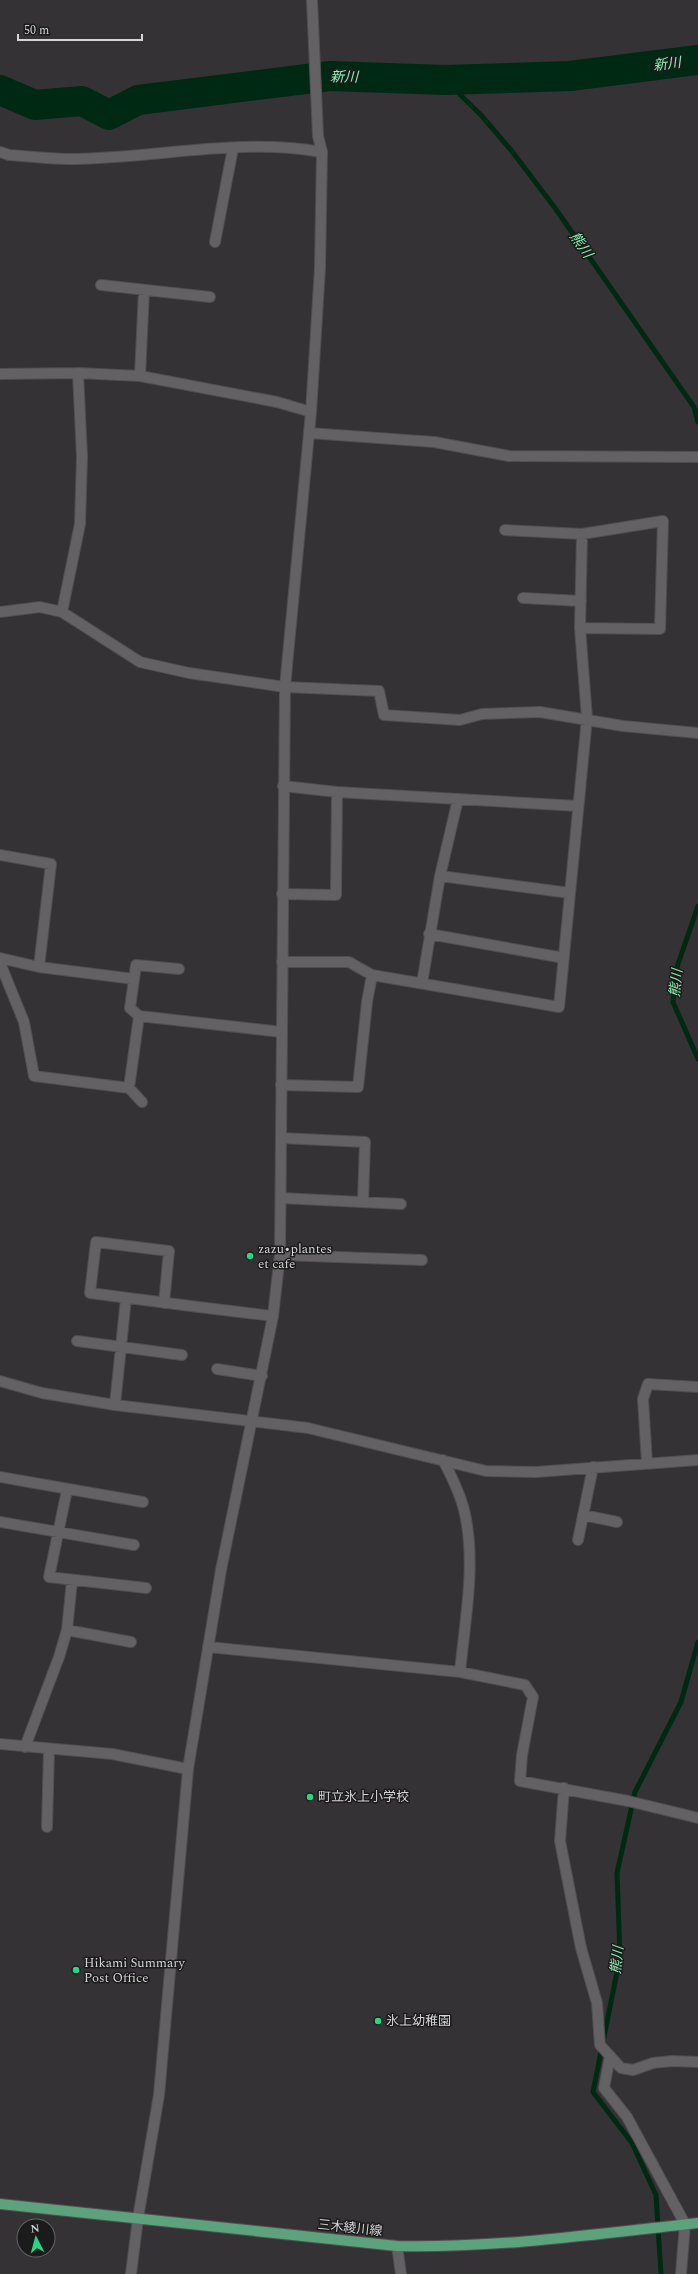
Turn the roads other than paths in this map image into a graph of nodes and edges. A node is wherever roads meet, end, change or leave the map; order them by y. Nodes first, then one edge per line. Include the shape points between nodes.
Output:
1 (312, 0) edge
2 (233, 148) junction
3 (0, 152) edge
4 (322, 152) junction
5 (215, 242) dead end
6 (101, 286) dead end
7 (144, 290) junction
8 (210, 297) dead end
9 (78, 373) junction
10 (0, 374) edge
11 (140, 376) junction
12 (311, 412) junction
13 (309, 433) junction
14 (698, 457) edge
15 (505, 530) dead end
16 (582, 534) junction
17 (523, 598) dead end
18 (581, 601) junction
19 (0, 612) edge
20 (62, 612) junction
21 (580, 628) junction
22 (285, 686) junction
23 (587, 718) junction
24 (698, 733) edge
25 (283, 786) junction
26 (337, 792) junction
27 (458, 799) junction
28 (578, 806) junction
29 (0, 855) edge
30 (440, 876) junction
31 (570, 893) junction
32 (282, 894) junction
33 (429, 934) junction
34 (0, 958) edge
35 (564, 958) junction
36 (282, 962) junction
37 (0, 963) edge
38 (40, 967) junction
39 (179, 969) dead end
40 (372, 975) junction
41 (134, 979) junction
42 (422, 983) junction
43 (139, 1016) junction
44 (282, 1032) junction
45 (281, 1085) junction
46 (129, 1088) junction
47 (142, 1102) dead end
48 (281, 1138) junction
49 (281, 1198) junction
50 (363, 1202) junction
51 (401, 1204) dead end
52 (280, 1255) junction
53 (422, 1260) dead end
54 (126, 1298) junction
55 (164, 1303) junction
56 (273, 1316) junction
57 (78, 1341) dead end
58 (121, 1348) junction
59 (182, 1355) dead end
60 (217, 1369) dead end
61 (262, 1376) junction
62 (0, 1381) edge
63 (698, 1387) edge
64 (116, 1405) junction
65 (252, 1420) junction
66 (443, 1460) junction
67 (698, 1460) edge
68 (647, 1463) junction
69 (593, 1467) junction
70 (0, 1478) edge
71 (66, 1490) junction
72 (143, 1502) dead end
73 (583, 1515) junction
74 (0, 1522) edge
75 (618, 1522) dead end
76 (58, 1533) junction
77 (578, 1540) dead end
78 (134, 1545) dead end
79 (72, 1581) junction
80 (146, 1588) dead end
81 (67, 1630) junction
82 (131, 1642) dead end
83 (208, 1647) junction
84 (460, 1672) junction
85 (0, 1744) edge
86 (25, 1747) junction
87 (49, 1750) junction
88 (188, 1769) junction
89 (564, 1788) junction
90 (698, 1818) edge
91 (46, 1828) dead end
92 (610, 2056) junction
93 (698, 2062) edge
94 (0, 2204) edge
95 (138, 2218) junction
96 (698, 2223) edge
97 (685, 2224) junction
98 (397, 2246) junction
99 (130, 2274) edge
100 (402, 2274) edge
101 (681, 2274) edge

1 - 4 street via 318,136
2 - 3 street via 66,159
2 - 4 street via 291,147
2 - 5 street
4 - 12 street via 320,268
6 - 7 street
7 - 8 street
7 - 11 street
9 - 10 street
9 - 11 street
9 - 20 street via 82,457 80,524
11 - 12 street via 277,402
12 - 13 street
13 - 14 street via 434,442 509,456
13 - 22 street
15 - 16 street
16 - 18 street
16 - 21 street via 663,521 660,629
17 - 18 street
18 - 21 street
19 - 20 street via 40,607
20 - 22 street via 140,662 189,673
21 - 23 street
22 - 23 street via 379,691 384,715 460,720 482,714 540,712
22 - 25 street
23 - 24 street via 623,726
23 - 28 street
25 - 26 street
25 - 32 street
26 - 27 street
26 - 32 street via 336,895
27 - 28 street
27 - 30 street
28 - 31 street
29 - 38 street via 51,864
30 - 31 street
30 - 33 street
31 - 35 street
32 - 36 street
33 - 35 street
33 - 42 street
34 - 38 street
35 - 42 street via 559,1007
36 - 40 street via 349,962
36 - 44 street
37 - 46 street via 24,1022 34,1076
38 - 41 street
39 - 41 street via 136,965
40 - 42 street
40 - 45 street via 358,1087
41 - 43 street via 130,1008
43 - 44 street
43 - 46 street
44 - 45 street
45 - 48 street
46 - 47 street
48 - 49 street
48 - 50 street via 365,1142
49 - 50 street
49 - 52 street
50 - 51 street
52 - 53 street
52 - 56 street
54 - 55 street
54 - 55 street via 90,1293 96,1242 169,1251
54 - 58 street
55 - 56 street
56 - 61 street
57 - 58 street
58 - 59 street
58 - 64 street
60 - 61 street
61 - 65 street
62 - 64 street via 42,1393
63 - 68 street via 648,1384 644,1399
64 - 65 street
65 - 66 street via 308,1428
65 - 83 street
66 - 69 street via 486,1471 536,1472
66 - 84 street via 454,1480 465,1513 469,1541 470,1570
67 - 68 street
68 - 69 street
69 - 73 street
70 - 71 street
71 - 72 street
71 - 76 street
73 - 75 street
73 - 77 street
74 - 76 street
76 - 78 street
76 - 79 street via 48,1577
79 - 80 street
79 - 81 street
81 - 82 street
81 - 86 street
83 - 84 street
83 - 88 street
84 - 89 street via 525,1685 533,1697 520,1781
85 - 86 street
86 - 87 street
87 - 88 street via 112,1754
87 - 91 street
88 - 95 street via 159,2095
89 - 90 street
89 - 92 street via 560,1841 581,1948 597,2003 600,2045
92 - 93 street via 621,2068 633,2070 659,2062
92 - 97 street via 604,2088 627,2117
94 - 95 main road, 三木綾川線
95 - 98 main road, 三木綾川線
95 - 99 street
96 - 97 main road, 三木綾川線
97 - 98 main road, 三木綾川線 via 543,2240 451,2247
97 - 101 street
98 - 100 street

